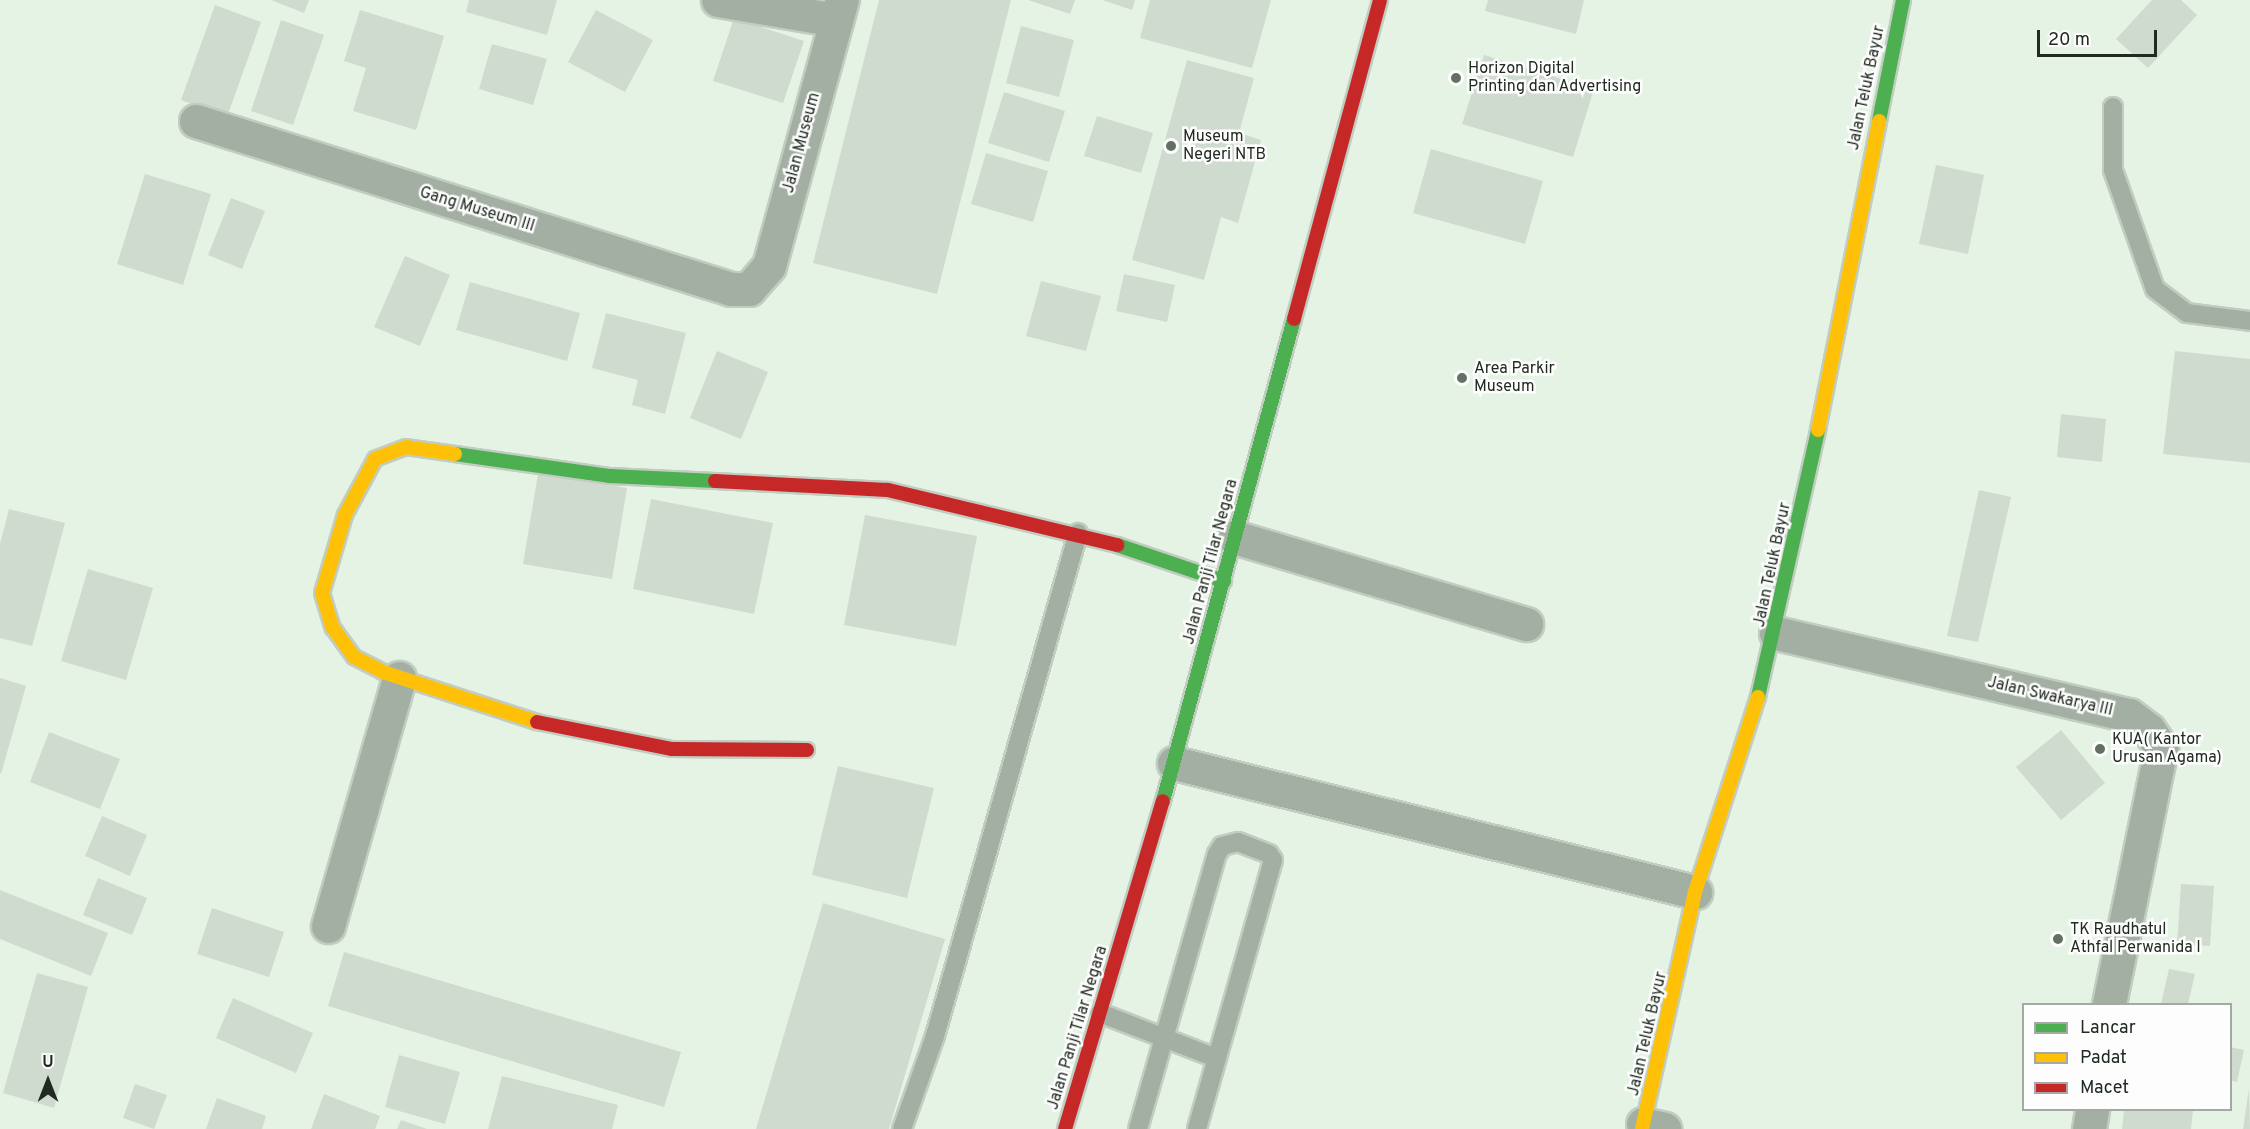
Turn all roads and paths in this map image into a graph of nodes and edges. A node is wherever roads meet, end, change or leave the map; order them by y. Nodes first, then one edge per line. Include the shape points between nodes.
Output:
1 (718, 0) edge
2 (1380, 0) edge
3 (1903, 0) edge
4 (839, 10) edge
5 (2113, 107) dead end
6 (196, 121) dead end
7 (759, 283) joint
8 (2250, 321) edge
9 (1078, 532) junction
10 (1234, 537) junction
11 (1224, 580) junction
12 (1526, 624) dead end
13 (1776, 633) junction
14 (399, 678) junction
15 (807, 750) dead end
16 (1174, 763) junction
17 (1695, 892) junction
18 (328, 926) dead end
19 (2109, 1003) edge
20 (1100, 1013) junction
21 (1163, 1038) junction
22 (1216, 1058) junction
23 (2092, 1111) edge
24 (1650, 1127) edge
25 (902, 1129) edge
26 (1065, 1129) edge
27 (1138, 1129) edge
28 (1197, 1129) edge
29 (2089, 1129) edge

1 - 4 street
2 - 10 street, Jalan Panji Tilar Negara
3 - 13 street, Jalan Teluk Bayur
4 - 7 street, Jalan Museum via 769,266
5 - 8 lane via 2113,170 2135,244 2156,289 2187,313
6 - 7 street, Gang Museum III via 731,289
9 - 11 street
9 - 14 street via 888,490 610,476 406,447 375,459 345,515 322,593 333,628 354,657
9 - 25 lane via 935,1036
10 - 11 street, Jalan Panji Tilar Negara
10 - 12 street
11 - 16 street, Jalan Panji Tilar Negara
13 - 17 street, Jalan Teluk Bayur
13 - 19 street, Jalan Swakarya III via 2129,715 2150,730 2161,748
14 - 15 street via 555,728 637,743 672,749
14 - 18 street
16 - 17 street
16 - 20 street, Jalan Panji Tilar Negara
17 - 24 street, Jalan Teluk Bayur
20 - 21 lane
20 - 26 street, Jalan Panji Tilar Negara
21 - 22 lane
21 - 22 lane via 1217,854 1222,846 1238,842 1254,846 1273,860
21 - 27 lane
22 - 28 lane
23 - 29 street

